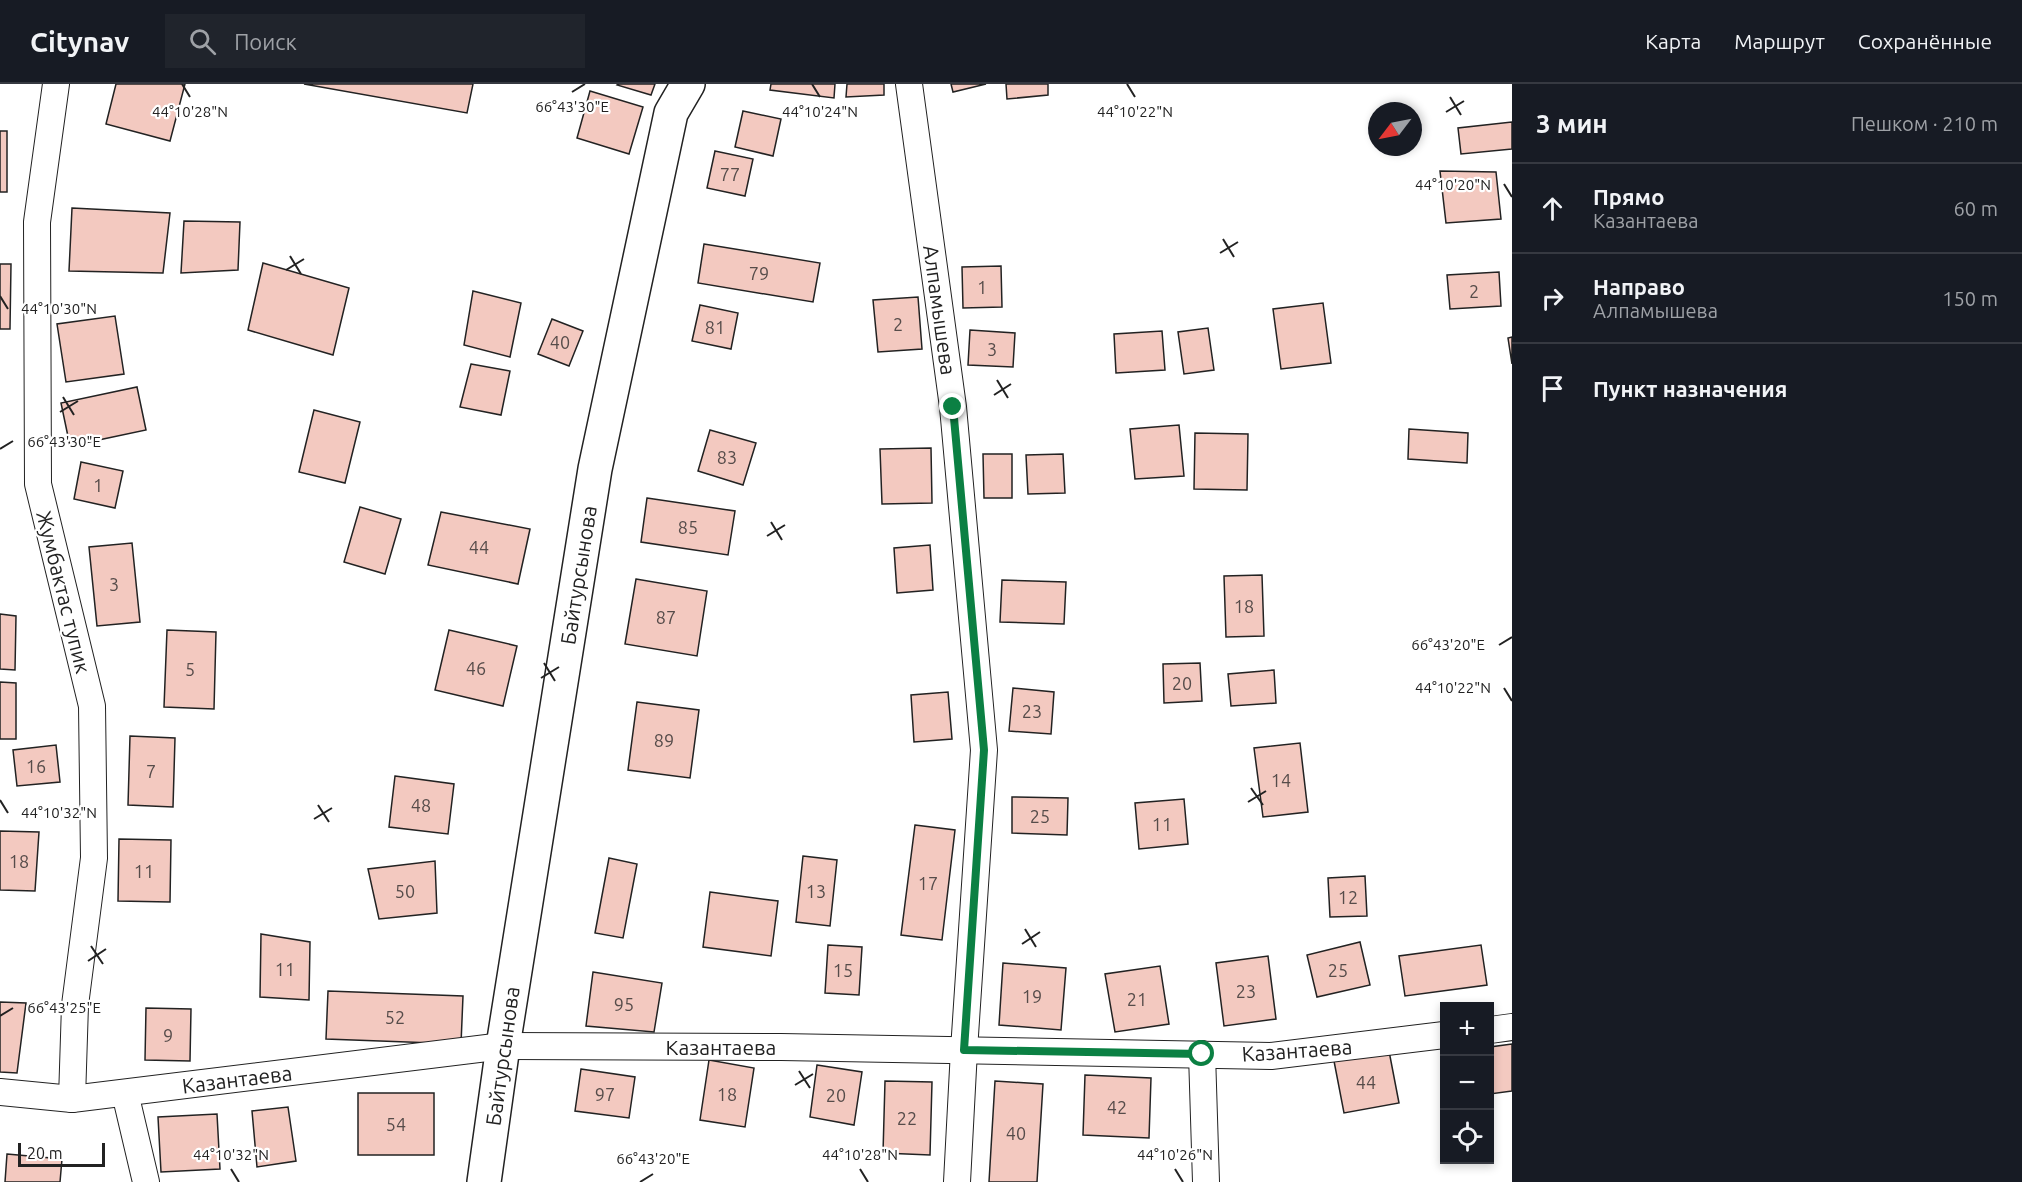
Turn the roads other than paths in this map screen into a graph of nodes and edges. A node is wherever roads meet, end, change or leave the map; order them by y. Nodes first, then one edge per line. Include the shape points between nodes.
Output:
1 (56, 84) edge
2 (688, 84) edge
3 (909, 84) edge
4 (1512, 1027) edge
5 (1494, 1029) edge
6 (1440, 1035) edge
7 (503, 1046) junction
8 (964, 1050) junction
9 (1202, 1054) junction
10 (0, 1092) edge
11 (125, 1093) junction
12 (72, 1099) junction
13 (146, 1182) edge
14 (484, 1182) edge
15 (957, 1182) edge
16 (1206, 1182) edge

1 - 12 street, Жумбактас тупик via 37,222 38,484 92,706 94,858 75,1005
2 - 7 main road, Байтурсынова via 671,113 595,469
3 - 8 street, Алпамышева via 953,407 984,750
4 - 5 street
6 - 9 street, Казантаева via 1271,1056
7 - 8 street, Казантаева
7 - 11 street, Казантаева
7 - 14 main road, Байтурсынова
8 - 9 street, Казантаева
8 - 15 street, Алпамышева
9 - 16 street
10 - 12 street, Казантаева
11 - 12 street, Казантаева
11 - 13 street

